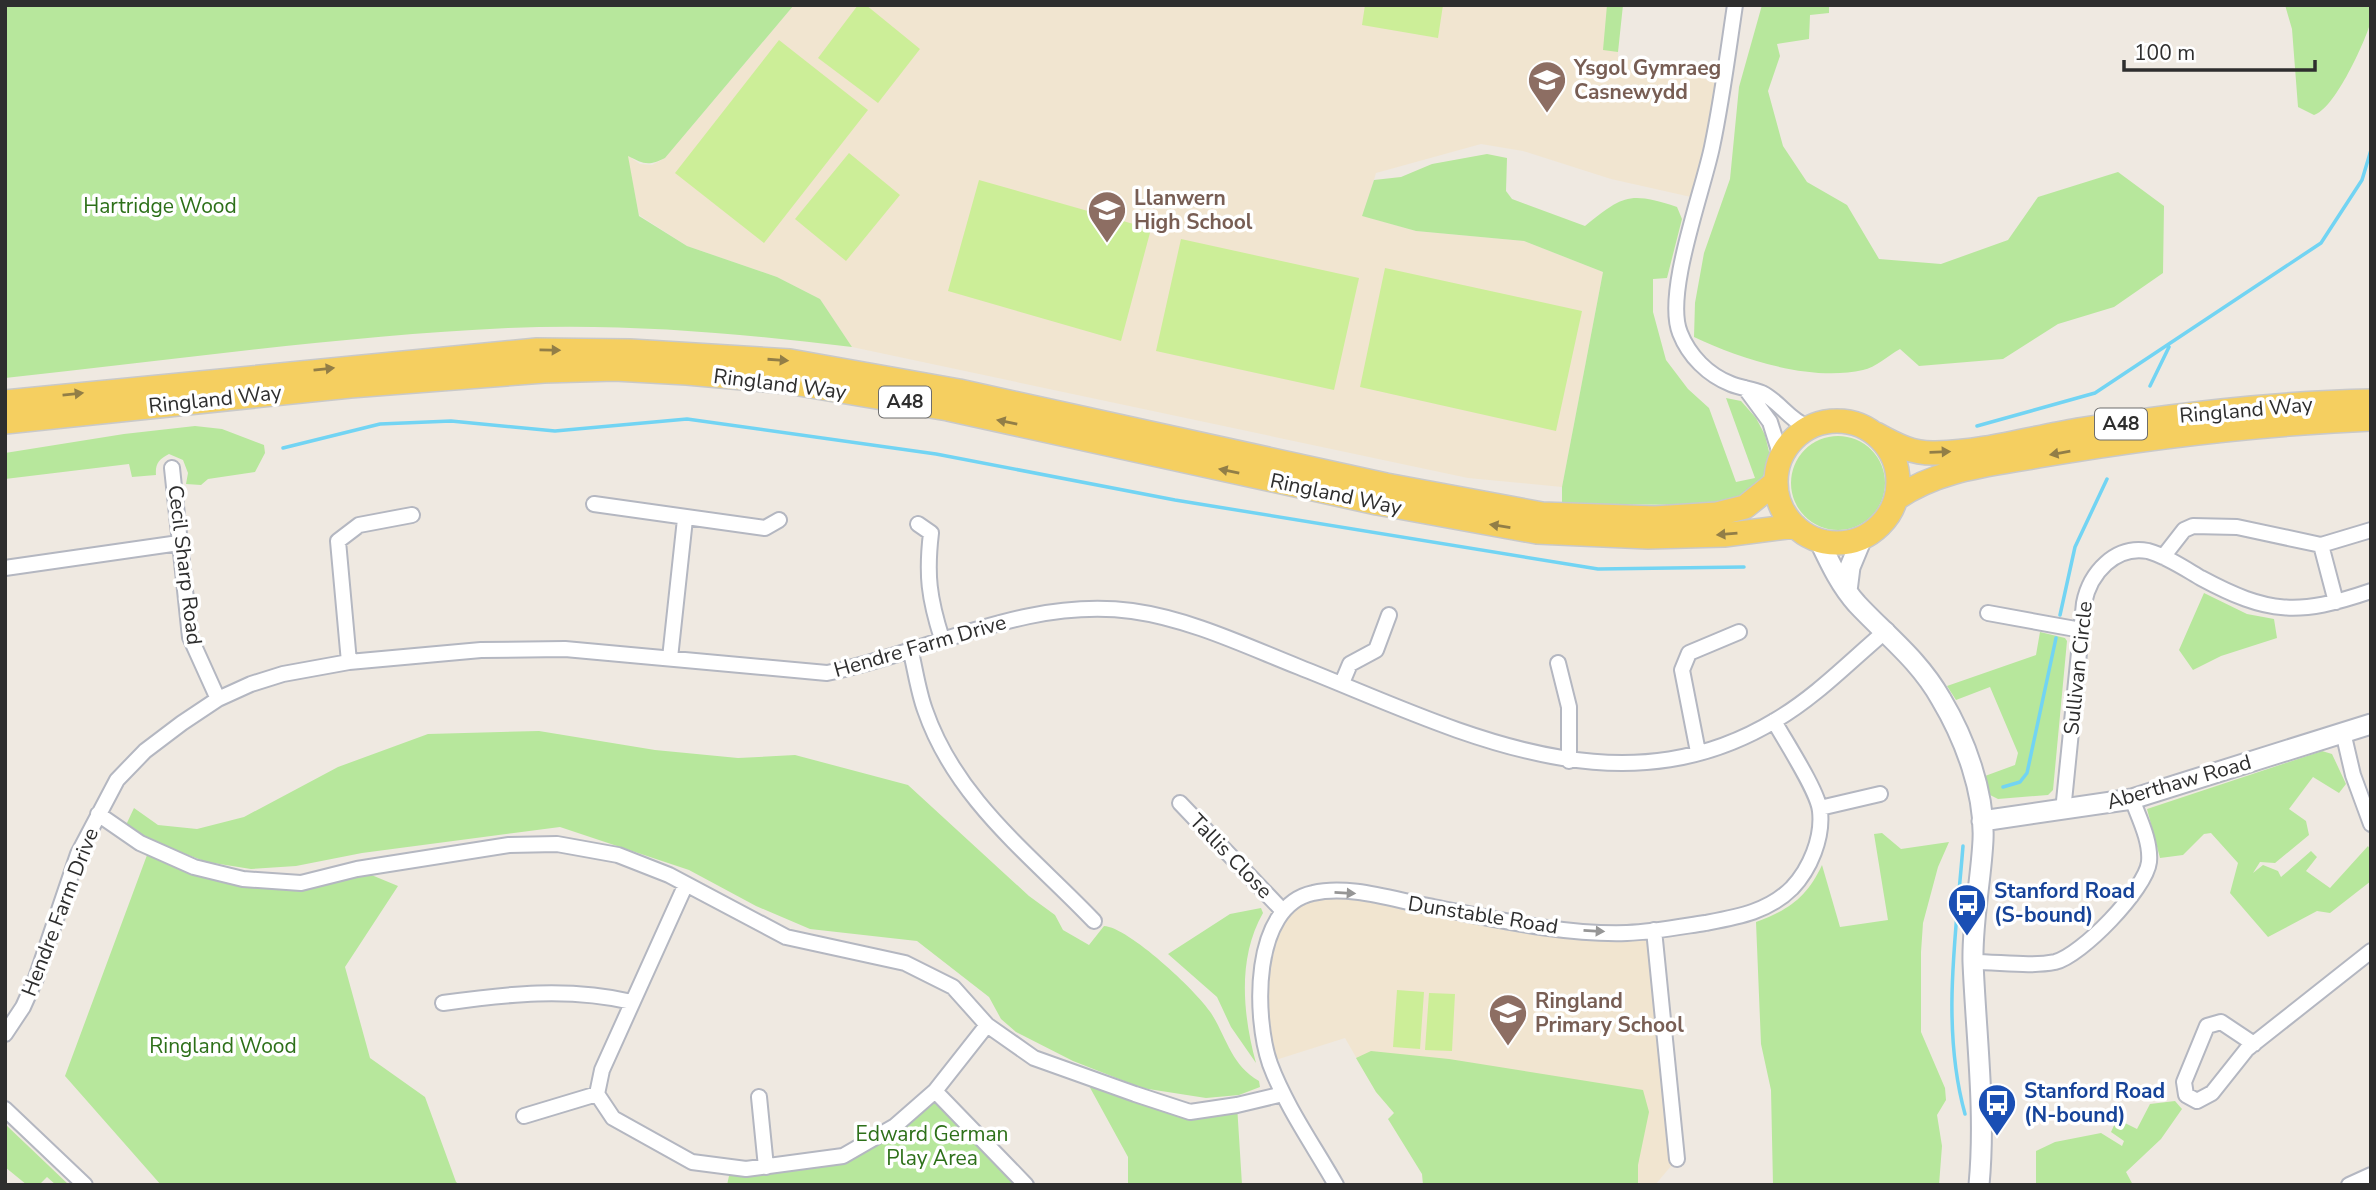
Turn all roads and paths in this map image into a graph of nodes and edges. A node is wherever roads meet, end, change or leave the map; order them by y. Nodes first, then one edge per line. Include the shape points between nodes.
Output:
1 (1735, 5) edge
2 (1745, 388) junction
3 (2371, 401) edge
4 (5, 402) edge
5 (2371, 419) edge
6 (5, 422) edge
7 (1808, 428) junction
8 (1876, 434) junction
9 (1781, 457) junction
10 (172, 468) dead end
11 (1776, 482) junction
12 (1897, 498) junction
13 (594, 504) dead end
14 (412, 514) dead end
15 (685, 519) junction
16 (779, 520) dead end
17 (918, 524) dead end
18 (1795, 526) junction
19 (2371, 530) edge
20 (1861, 538) junction
21 (1819, 541) junction
22 (179, 543) junction
23 (2321, 545) junction
24 (2162, 557) junction
25 (5, 568) edge
26 (1847, 591) junction
27 (2371, 591) edge
28 (2336, 602) junction
29 (1987, 613) dead end
30 (1389, 615) dead end
31 (2081, 630) junction
32 (1887, 631) junction
33 (1739, 632) dead end
34 (942, 639) junction
35 (910, 648) junction
36 (670, 658) junction
37 (349, 662) junction
38 (1558, 663) dead end
39 (1342, 684) junction
40 (218, 699) junction
41 (1774, 722) junction
42 (2371, 724) edge
43 (2343, 732) junction
44 (1698, 752) junction
45 (1569, 761) junction
46 (1880, 794) dead end
47 (2132, 799) junction
48 (1180, 803) dead end
49 (1820, 808) junction
50 (2063, 811) junction
51 (98, 814) junction
52 (1982, 821) junction
53 (2371, 824) edge
54 (686, 884) junction
55 (1282, 910) junction
56 (1094, 921) dead end
57 (1654, 930) junction
58 (2371, 951) edge
59 (1973, 962) junction
60 (632, 1002) junction
61 (443, 1003) dead end
62 (988, 1025) junction
63 (5, 1034) edge
64 (2254, 1044) junction
65 (934, 1091) junction
66 (597, 1094) junction
67 (1283, 1094) junction
68 (759, 1097) dead end
69 (5, 1109) edge
70 (524, 1116) dead end
71 (1677, 1159) dead end
72 (766, 1167) junction
73 (2371, 1175) edge
74 (85, 1185) edge
75 (1026, 1185) edge
76 (1336, 1185) edge
77 (1979, 1185) edge
78 (2349, 1185) edge

1 - 2 street via 1712,147 1676,307 1678,330 1703,367
2 - 7 street via 1763,393
2 - 9 street via 1770,422
8 -> 3 main road, Ringland Way / A48 via 1903,449 1936,453 2186,414
4 -> 11 main road, Ringland Way / A48 via 537,350 642,351 790,361 947,389 1386,485 1542,514 1655,518 1717,514 1745,506
5 -> 12 main road, Ringland Way / A48 via 2263,424 2068,451 1934,476
18 -> 6 main road, Ringland Way / A48 via 1648,537 1538,532 1377,503 948,409 787,382 687,373 544,371
7 - 8 main road, Ringland Way / A48 via 1843,420
7 - 9 main road via 1792,440
8 - 12 main road via 1896,463
9 - 11 main road
10 - 22 street, Cecil Sharp Road
11 - 18 main road via 1781,506
12 - 20 main road, Ringland Way / A48 via 1877,529
13 - 15 street
14 - 37 street via 359,525 338,541
15 - 16 street via 765,528
15 - 36 street
17 - 34 street via 931,533 926,571
18 - 21 main road
19 - 23 street
20 - 21 main road
20 - 26 street
21 - 26 street
22 - 25 street
22 - 40 street, Cecil Sharp Road via 190,637
23 - 24 street via 2237,527 2200,525 2184,530
23 - 28 street
24 - 28 street, Sullivan Circle via 2261,606 2307,608
24 - 31 street, Sullivan Circle via 2140,549 2106,563 2085,594
26 - 32 street
27 - 28 street, Sullivan Circle
29 - 31 street
30 - 39 street via 1376,650 1350,664
31 - 50 street, Sullivan Circle
32 - 41 street, Hendre Farm Drive
32 - 52 street via 1918,662 1962,738
33 - 44 street via 1689,653 1682,670
34 - 35 street, Hendre Farm Drive
34 - 39 street, Hendre Farm Drive via 1045,614 1132,611 1231,640
35 - 36 street, Hendre Farm Drive via 868,665 827,673
35 - 56 street via 924,710 968,794
36 - 37 street, Hendre Farm Drive via 523,649
37 - 40 street, Hendre Farm Drive via 283,674
38 - 45 street via 1569,707
39 - 45 street, Hendre Farm Drive via 1516,750
40 - 51 street, Hendre Farm Drive via 145,751 117,780
41 - 44 street, Hendre Farm Drive
41 - 49 street
42 - 43 street, Aberthaw Road
43 - 47 street, Aberthaw Road
43 - 53 street
44 - 45 street, Hendre Farm Drive via 1624,764
46 - 49 street
47 - 50 street, Aberthaw Road
47 - 59 street via 2149,859 2132,896 2076,952 2056,962
48 - 55 street, Tallis Close
49 - 57 street, Dunstable Road via 1812,857 1783,896 1738,917
50 - 52 street, Aberthaw Road
51 - 54 street via 140,843 194,867 243,879 301,883 472,850 557,844 618,855
51 - 63 street, Hendre Farm Drive via 78,854 36,978
52 - 59 street
54 - 60 street
54 - 62 street via 786,937 905,963 953,987
55 -> 57 street, Dunstable Road via 1313,892 1348,892 1556,927 1626,933
55 - 67 street via 1265,943 1262,984 1263,1036
57 - 71 street
58 - 64 street
59 - 77 street via 1983,1141
60 - 61 street via 593,993 517,992
60 - 66 street via 601,1070
62 - 65 street
62 - 67 street via 1034,1058 1190,1112
64 - 64 street via 2212,1094 2197,1101 2186,1095 2184,1082 2207,1026 2221,1022
65 - 72 street via 895,1126 843,1156
65 - 75 street
66 - 70 street
66 - 72 street via 613,1118 692,1162
67 - 76 street
68 - 72 street
69 - 74 street
73 - 78 street

